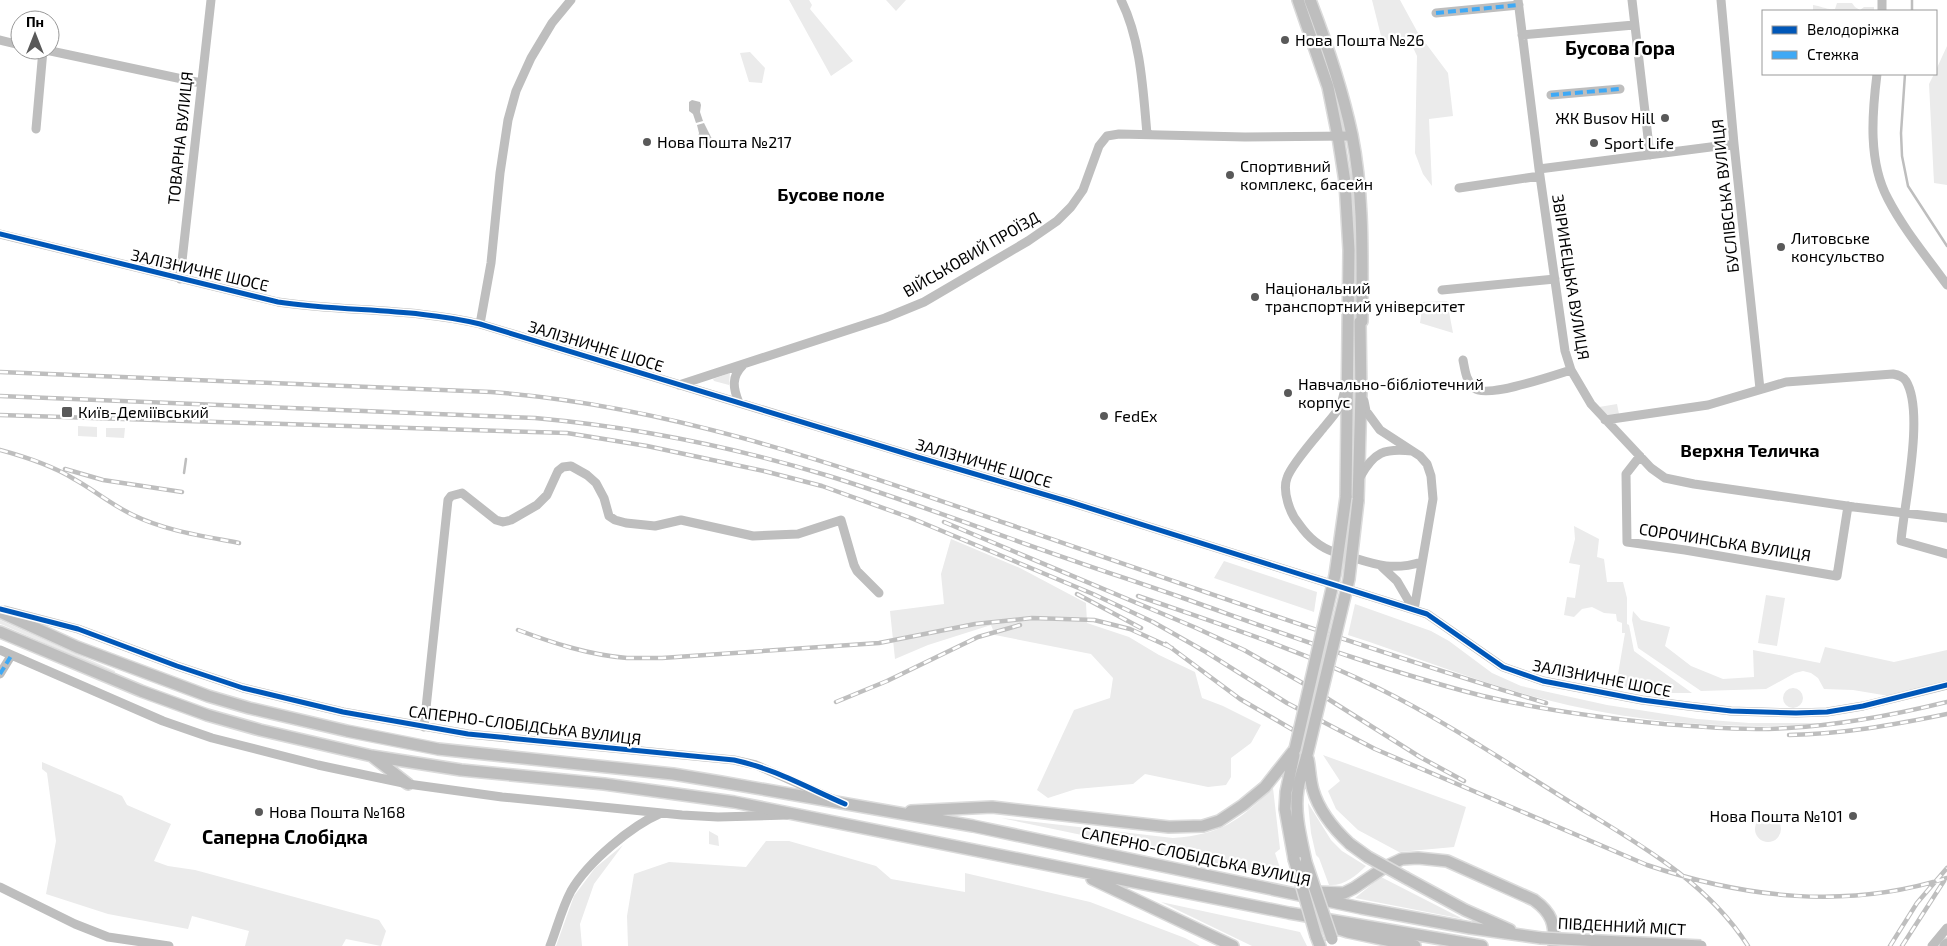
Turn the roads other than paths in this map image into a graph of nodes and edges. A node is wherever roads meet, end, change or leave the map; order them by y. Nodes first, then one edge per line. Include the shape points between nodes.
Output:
1 (211, 0) edge
2 (571, 0) edge
3 (1121, 0) edge
4 (1298, 0) edge
5 (1310, 0) edge
6 (1632, 0) edge
7 (1721, 0) edge
8 (1518, 2) edge
9 (1436, 13) dead end
10 (1634, 25) junction
11 (1522, 35) junction
12 (60, 53) edge
13 (43, 60) edge
14 (1877, 75) edge
15 (201, 83) junction
16 (1620, 88) dead end
17 (1551, 95) dead end
18 (36, 129) dead end
19 (1147, 134) junction
20 (1338, 136) junction
21 (1352, 136) junction
22 (1734, 144) junction
23 (1650, 155) junction
24 (1540, 173) junction
25 (1459, 188) dead end
26 (0, 234) edge
27 (180, 279) junction
28 (1555, 279) junction
29 (1947, 285) edge
30 (1442, 290) dead end
31 (480, 324) junction
32 (1348, 360) junction
33 (1463, 360) dead end
34 (744, 366) junction
35 (1571, 370) junction
36 (679, 385) junction
37 (1760, 389) junction
38 (1361, 394) junction
39 (739, 403) junction
40 (1605, 420) junction
41 (1412, 451) junction
42 (1640, 456) junction
43 (1360, 477) junction
44 (1848, 506) junction
45 (1904, 514) junction
46 (1947, 518) edge
47 (1947, 554) edge
48 (1422, 562) junction
49 (1382, 567) junction
50 (880, 593) dead end
51 (1414, 610) junction
52 (0, 611) edge
53 (0, 632) edge
54 (0, 650) edge
55 (11, 656) junction
56 (0, 674) edge
57 (1947, 686) edge
58 (424, 727) junction
59 (1295, 749) junction
60 (1307, 755) junction
61 (372, 756) junction
62 (408, 784) junction
63 (845, 804) junction
64 (880, 810) junction
65 (662, 813) junction
66 (799, 814) junction
67 (1078, 872) junction
68 (0, 887) edge
69 (1266, 887) junction
70 (1289, 913) junction
71 (1947, 928) edge
72 (1525, 936) junction
73 (1541, 938) joint
74 (1318, 941) edge
75 (1333, 943) edge
76 (169, 946) edge
77 (550, 946) edge
78 (1233, 946) edge
79 (1415, 946) edge
80 (1482, 946) edge
81 (1554, 946) edge
82 (1701, 946) edge
83 (1932, 946) edge

1 - 15 street, ТОВАРНА ВУЛИЦЯ
2 - 31 street via 552,23 531,58 508,120
3 - 19 street via 1135,41
4 - 20 main road via 1328,87
5 - 21 main road via 1340,84
6 - 10 street
7 - 22 street, БУСЛІВСЬКА ВУЛИЦЯ
8 - 9 street
8 - 11 street, ЗВІРИНЕЦЬКА ВУЛИЦЯ
10 - 11 street
10 - 23 street
11 - 24 street, ЗВІРИНЕЦЬКА ВУЛИЦЯ
12 - 15 street
13 - 18 street
14 - 29 street via 1872,133 1882,185 1901,220
15 - 27 street, ТОВАРНА ВУЛИЦЯ
16 - 17 street
19 - 20 street, ВІЙСЬКОВИЙ ПРОЇЗД via 1245,138
19 - 34 street, ВІЙСЬКОВИЙ ПРОЇЗД via 1107,136 1099,146 1083,190 1057,222 924,302
20 - 21 street, ВІЙСЬКОВИЙ ПРОЇЗД
20 - 32 main road via 1345,182 1349,250
21 - 38 main road via 1361,234
22 - 23 street
22 - 37 street, БУСЛІВСЬКА ВУЛИЦЯ
23 - 24 street
24 - 25 street
24 - 28 street, ЗВІРИНЕЦЬКА ВУЛИЦЯ
26 - 27 street, ЗАЛІЗНИЧНЕ ШОСЕ
27 - 31 street, ЗАЛІЗНИЧНЕ ШОСЕ via 313,307 443,316
28 - 30 street
28 - 35 street, ЗВІРИНЕЦЬКА ВУЛИЦЯ via 1565,351
31 - 36 street, ЗАЛІЗНИЧНЕ ШОСЕ
32 - 49 street via 1341,406 1286,478 1286,491 1296,521 1317,544 1326,550
32 - 59 main road, bridge via 1346,497 1335,575
33 - 35 street via 1467,379 1481,391 1519,386
34 - 36 street, ВІЙСЬКОВИЙ ПРОЇЗД
34 - 39 street via 734,379
35 - 40 street, ЗВІРИНЕЦЬКА ВУЛИЦЯ via 1590,404
36 - 39 street, ЗАЛІЗНИЧНЕ ШОСЕ
37 - 40 street via 1708,405
37 - 45 street via 1786,382 1887,375 1900,376 1905,380 1910,392 1913,435 1911,475
38 - 41 street via 1366,411 1380,430
38 - 43 main road
39 - 51 street, ЗАЛІЗНИЧНЕ ШОСЕ
40 - 42 street, ЗВІРИНЕЦЬКА ВУЛИЦЯ
41 - 43 street via 1385,450 1368,461
41 - 48 street via 1426,464 1433,487
42 - 44 street, ЗВІРИНЕЦЬКА ВУЛИЦЯ via 1665,478
42 - 44 street, СОРОЧИНСЬКА ВУЛИЦЯ via 1626,474 1627,542 1837,576
43 - 60 main road, bridge via 1349,579
44 - 45 street, ЗВІРИНЕЦЬКА ВУЛИЦЯ
45 - 46 street, ЗВІРИНЕЦЬКА ВУЛИЦЯ
45 - 47 street via 1902,541
48 - 49 street
48 - 51 street
49 - 51 street via 1397,581
50 - 58 street via 854,566 841,520 798,534 753,536 681,520 655,526 626,523 609,516 596,483 571,466 558,471 547,495 537,505 503,522 496,520 467,495 456,493 448,500
51 - 57 street, ЗАЛІЗНИЧНЕ ШОСЕ via 1436,619 1496,663 1521,675 1642,700 1730,711 1827,712
52 - 58 street, САПЕРНО-СЛОБІДСЬКА ВУЛИЦЯ via 78,629 243,688
52 - 63 main road, САПЕРНО-СЛОБІДСЬКА ВУЛИЦЯ via 159,679 299,721 438,748 674,774
53 - 61 main road via 207,715
54 - 55 street
55 - 56 street
55 - 62 street via 163,721 212,738
58 - 63 street, САПЕРНО-СЛОБІДСЬКА ВУЛИЦЯ via 530,741 734,760 756,765
59 - 64 main road via 1275,776 1251,799 1225,817 1203,826 1169,827 992,807
59 - 74 main road, bridge via 1285,809 1294,859
60 - 72 main road, bridge via 1313,790 1336,831 1350,844 1465,910
60 - 75 main road, bridge via 1298,789 1300,832 1306,862
61 - 62 main road
61 - 66 main road via 461,770 663,792
62 - 65 street
63 - 64 main road, САПЕРНО-СЛОБІДСЬКА ВУЛИЦЯ
64 - 69 main road, САПЕРНО-СЛОБІДСЬКА ВУЛИЦЯ via 973,826
65 - 66 street via 718,817
65 - 77 street via 618,841 587,869 567,900
66 - 67 main road
67 - 70 main road
67 - 78 main road
68 - 76 street via 108,937
69 - 72 main road, САПЕРНО-СЛОБІДСЬКА ВУЛИЦЯ via 1370,910
69 - 81 main road via 1344,892 1402,859 1435,859 1459,866 1534,900 1546,911 1554,926
70 - 79 main road via 1348,932
70 - 80 main road
71 - 83 street
72 - 73 main road, САПЕРНО-СЛОБІДСЬКА ВУЛИЦЯ
73 - 82 main road, ПІВДЕННИЙ МІСТ, bridge

